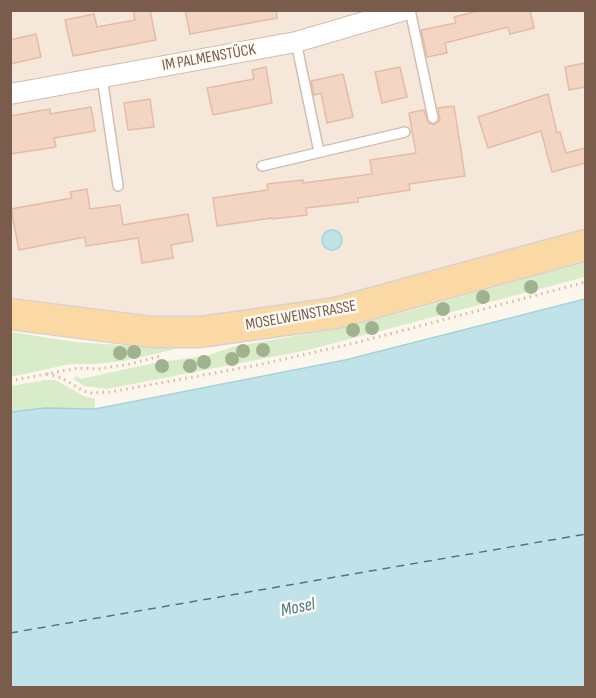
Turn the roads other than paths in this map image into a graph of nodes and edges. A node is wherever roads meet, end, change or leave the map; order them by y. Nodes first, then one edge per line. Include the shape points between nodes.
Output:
1 (405, 10) edge
2 (410, 10) edge
3 (296, 42) junction
4 (102, 77) junction
5 (10, 94) edge
6 (433, 118) dead end
7 (405, 132) dead end
8 (319, 152) junction
9 (262, 166) dead end
10 (118, 186) dead end
11 (585, 245) edge
12 (10, 315) edge

1 - 3 street, IM PALMENSTÜCK
2 - 6 lane
3 - 4 street, IM PALMENSTÜCK
3 - 8 lane
4 - 5 street, IM PALMENSTÜCK
4 - 10 lane
7 - 8 lane
8 - 9 lane
11 - 12 main road, MOSELWEINSTRASSE via 336,312 200,332 152,333

